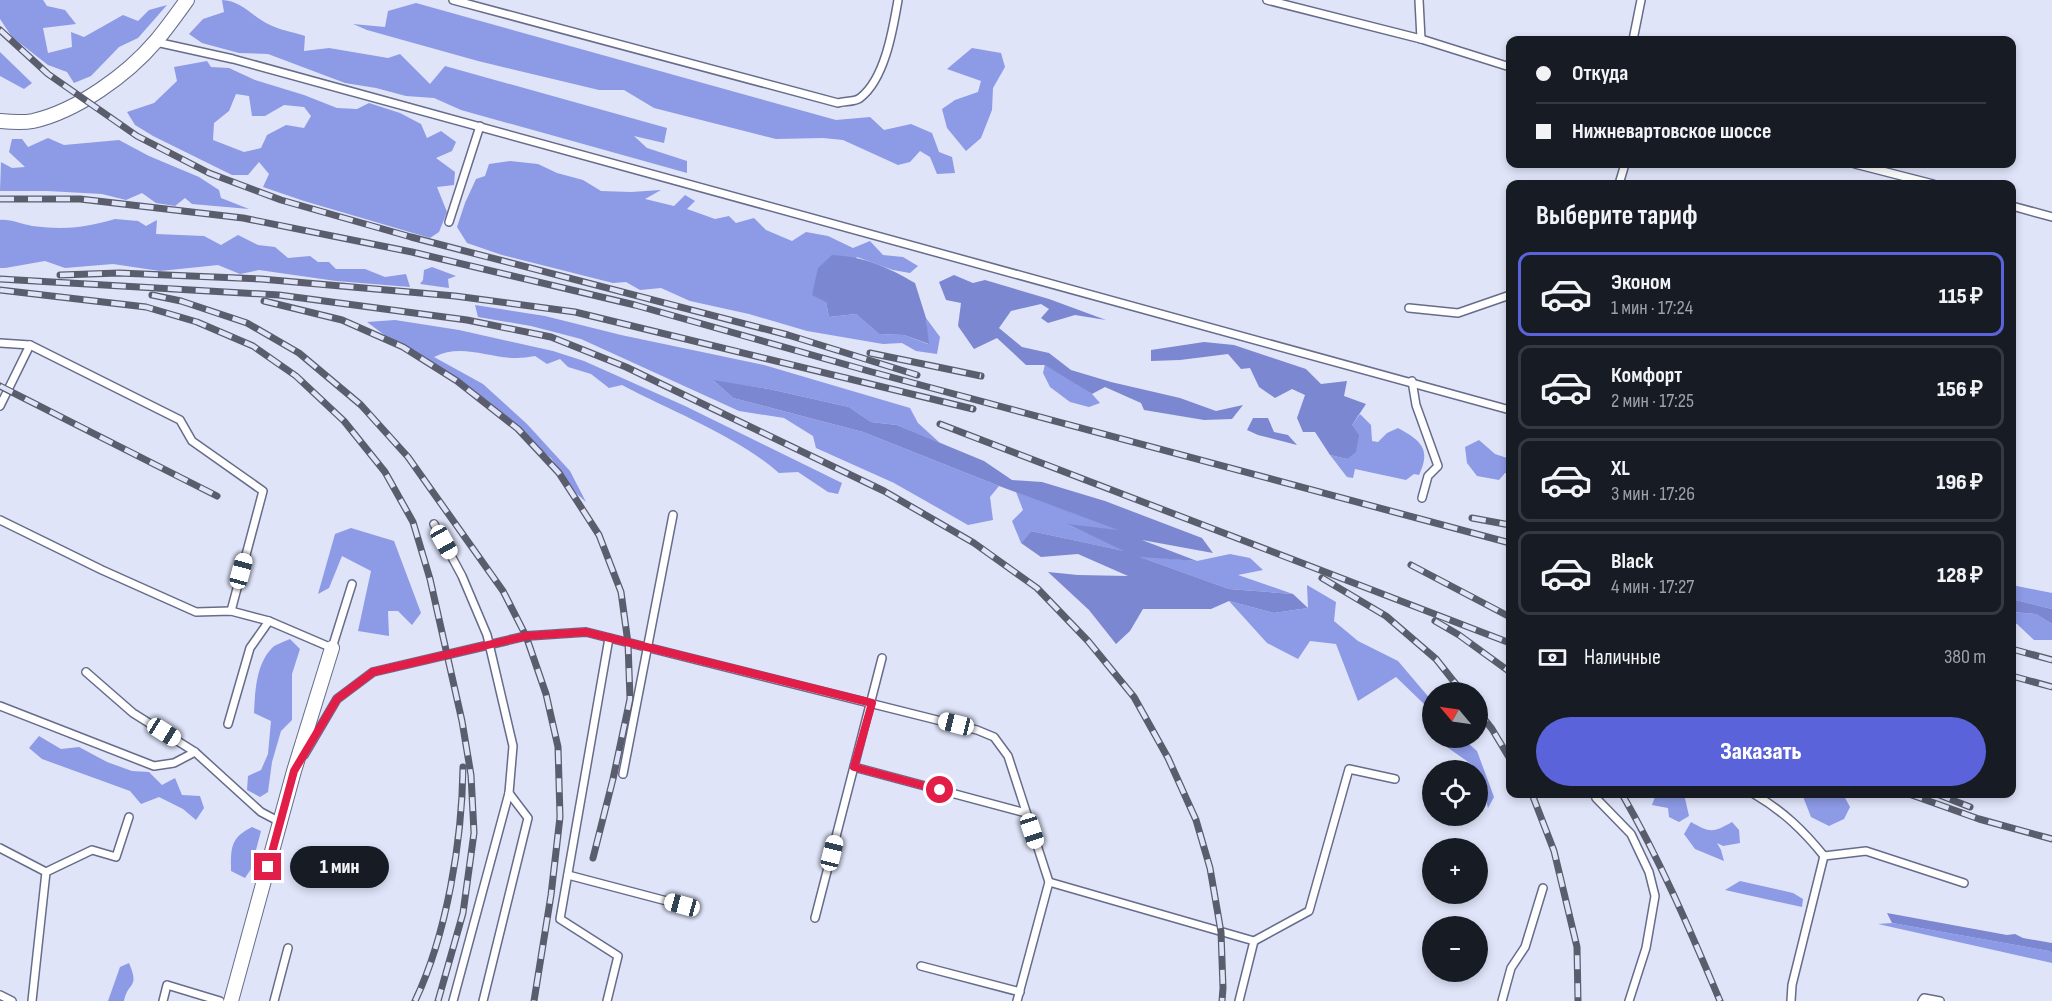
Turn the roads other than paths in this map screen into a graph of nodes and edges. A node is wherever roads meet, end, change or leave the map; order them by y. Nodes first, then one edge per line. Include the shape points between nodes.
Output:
1 (187, 0) edge
2 (453, 0) edge
3 (898, 0) edge
4 (1267, 0) edge
5 (1419, 0) edge
6 (1641, 0) edge
7 (1634, 36) edge
8 (1421, 39) junction
9 (156, 42) junction
10 (1506, 65) edge
11 (0, 121) edge
12 (480, 126) junction
13 (1871, 168) edge
14 (1917, 180) edge
15 (2016, 207) edge
16 (2052, 217) edge
17 (449, 222) dead end
18 (1506, 296) edge
19 (1409, 308) dead end
20 (0, 343) edge
21 (30, 345) junction
22 (1412, 381) junction
23 (0, 406) edge
24 (1506, 409) edge
25 (1422, 498) dead end
26 (673, 515) dead end
27 (0, 520) edge
28 (435, 524) dead end
29 (352, 584) dead end
30 (231, 611) junction
31 (269, 621) junction
32 (609, 638) junction
33 (488, 644) junction
34 (647, 647) junction
35 (332, 648) junction
36 (882, 658) dead end
37 (86, 672) dead end
38 (872, 703) junction
39 (0, 706) edge
40 (228, 724) dead end
41 (195, 752) junction
42 (854, 767) junction
43 (294, 771) junction
44 (623, 774) dead end
45 (1395, 779) dead end
46 (509, 793) junction
47 (1596, 798) dead end
48 (1761, 798) edge
49 (1026, 813) junction
50 (129, 817) dead end
51 (280, 822) junction
52 (0, 848) edge
53 (1824, 856) junction
54 (46, 872) junction
55 (568, 875) junction
56 (1049, 882) junction
57 (1964, 883) dead end
58 (1543, 888) dead end
59 (682, 905) dead end
60 (815, 918) dead end
61 (1254, 941) junction
62 (288, 948) dead end
63 (921, 966) dead end
64 (1020, 992) junction
65 (0, 995) edge
66 (12, 1001) edge
67 (32, 1001) edge
68 (162, 1001) edge
69 (220, 1001) edge
70 (231, 1001) edge
71 (274, 1001) edge
72 (453, 1001) edge
73 (483, 1001) edge
74 (607, 1001) edge
75 (1017, 1001) edge
76 (1239, 1001) edge
77 (1502, 1001) edge
78 (1629, 1001) edge
79 (1791, 1001) edge
80 (1922, 1001) edge
81 (1940, 1001) edge

1 - 9 street
2 - 3 lane via 838,103 858,99 875,83 892,34
4 - 8 lane
5 - 8 lane
6 - 7 lane
8 - 10 lane
9 - 11 street via 127,70 86,99 31,121
9 - 12 lane
12 - 17 lane
12 - 22 lane
13 - 14 lane
15 - 16 lane
18 - 19 lane via 1458,313
20 - 21 lane
21 - 23 lane
21 - 30 lane via 180,420 192,441 263,491
22 - 24 lane
22 - 25 lane via 1437,466 1428,476
26 - 34 lane
27 - 30 lane via 196,612
28 - 33 lane via 462,576
29 - 35 lane
30 - 31 lane
31 - 35 lane
31 - 40 lane via 250,648
32 - 33 lane via 586,632 526,636
32 - 34 lane
32 - 55 lane
33 - 43 lane via 373,672 337,699
33 - 46 lane via 513,746
34 - 38 lane
34 - 44 lane
35 - 43 street
36 - 38 lane
37 - 41 lane via 133,713
38 - 42 lane
38 - 49 lane via 994,737 1008,756
39 - 41 lane via 154,766 174,763
41 - 51 lane via 261,812
42 - 49 lane
42 - 60 lane
43 - 51 street
45 - 61 lane via 1349,768 1309,911
46 - 72 lane
46 - 73 lane via 528,818
47 - 78 lane via 1630,834 1649,872 1654,897 1646,948
48 - 53 lane via 1804,831
49 - 56 lane
50 - 54 lane via 116,857 92,850
51 - 70 street
52 - 54 lane
53 - 57 lane via 1866,851
53 - 79 lane
54 - 67 lane
55 - 59 lane
55 - 74 lane via 560,919 618,956
56 - 61 lane
56 - 64 lane
58 - 77 lane via 1525,947 1511,968
61 - 76 lane
62 - 71 lane
63 - 64 lane
64 - 75 lane
65 - 66 lane
68 - 69 lane via 167,985
80 - 81 lane

